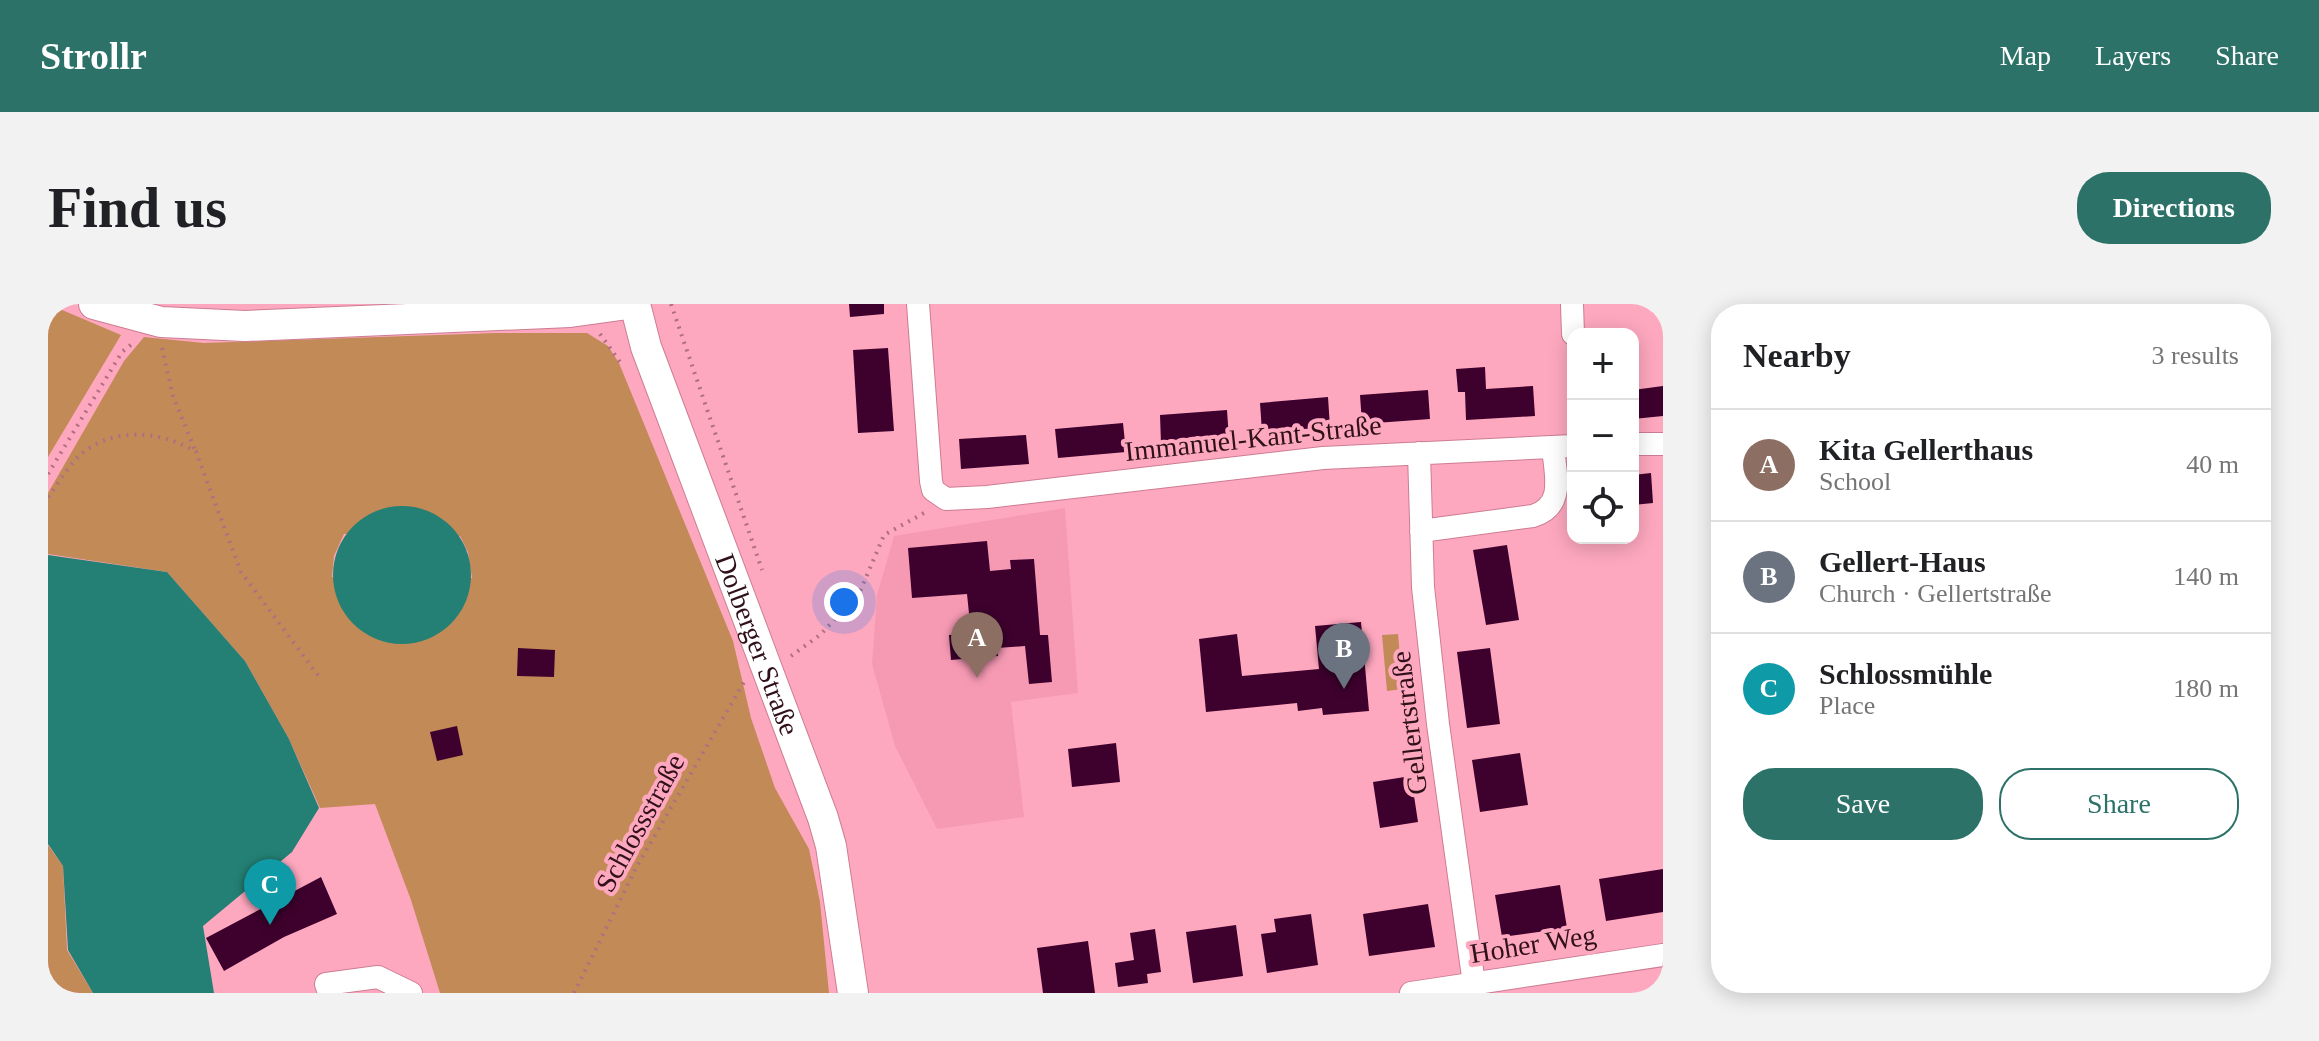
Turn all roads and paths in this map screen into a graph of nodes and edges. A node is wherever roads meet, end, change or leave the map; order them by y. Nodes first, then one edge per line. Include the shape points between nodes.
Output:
1 (94, 304) edge
2 (628, 304) edge
3 (635, 304) edge
4 (918, 304) edge
5 (1572, 304) edge
6 (161, 322) junction
7 (1573, 328) edge
8 (1639, 444) edge
9 (1663, 444) edge
10 (1563, 446) edge
11 (196, 452) junction
12 (1419, 453) junction
13 (48, 474) edge
14 (48, 497) edge
15 (939, 497) junction
16 (1421, 531) junction
17 (788, 657) dead end
18 (320, 678) dead end
19 (750, 679) dead end
20 (1663, 955) edge
21 (1474, 984) junction
22 (329, 993) edge
23 (411, 993) edge
24 (574, 993) edge
25 (853, 993) edge
26 (1411, 993) edge

1 - 6 main road
2 - 6 main road via 308,324
3 - 25 main road, Dolberger Straße via 823,818
4 - 15 street via 931,481
5 - 7 street
6 - 11 path via 173,396
6 - 13 path via 146,339 122,352
8 - 9 street
10 - 12 street, Immanuel-Kant-Straße
10 - 16 street via 1557,491 1547,510
11 - 14 path via 144,433 115,439 79,456
11 - 18 path via 241,572
12 - 15 street, Immanuel-Kant-Straße via 1323,458 987,497
12 - 16 street, Gellertstraße
15 - 17 path via 926,512 884,535 859,594 820,635
16 - 21 street, Gellertstraße via 1438,724
19 - 24 path, Schlossstraße via 742,683 636,868
20 - 21 street, Hoher Weg
21 - 26 street, Hoher Weg
22 - 23 street via 326,984 378,977

